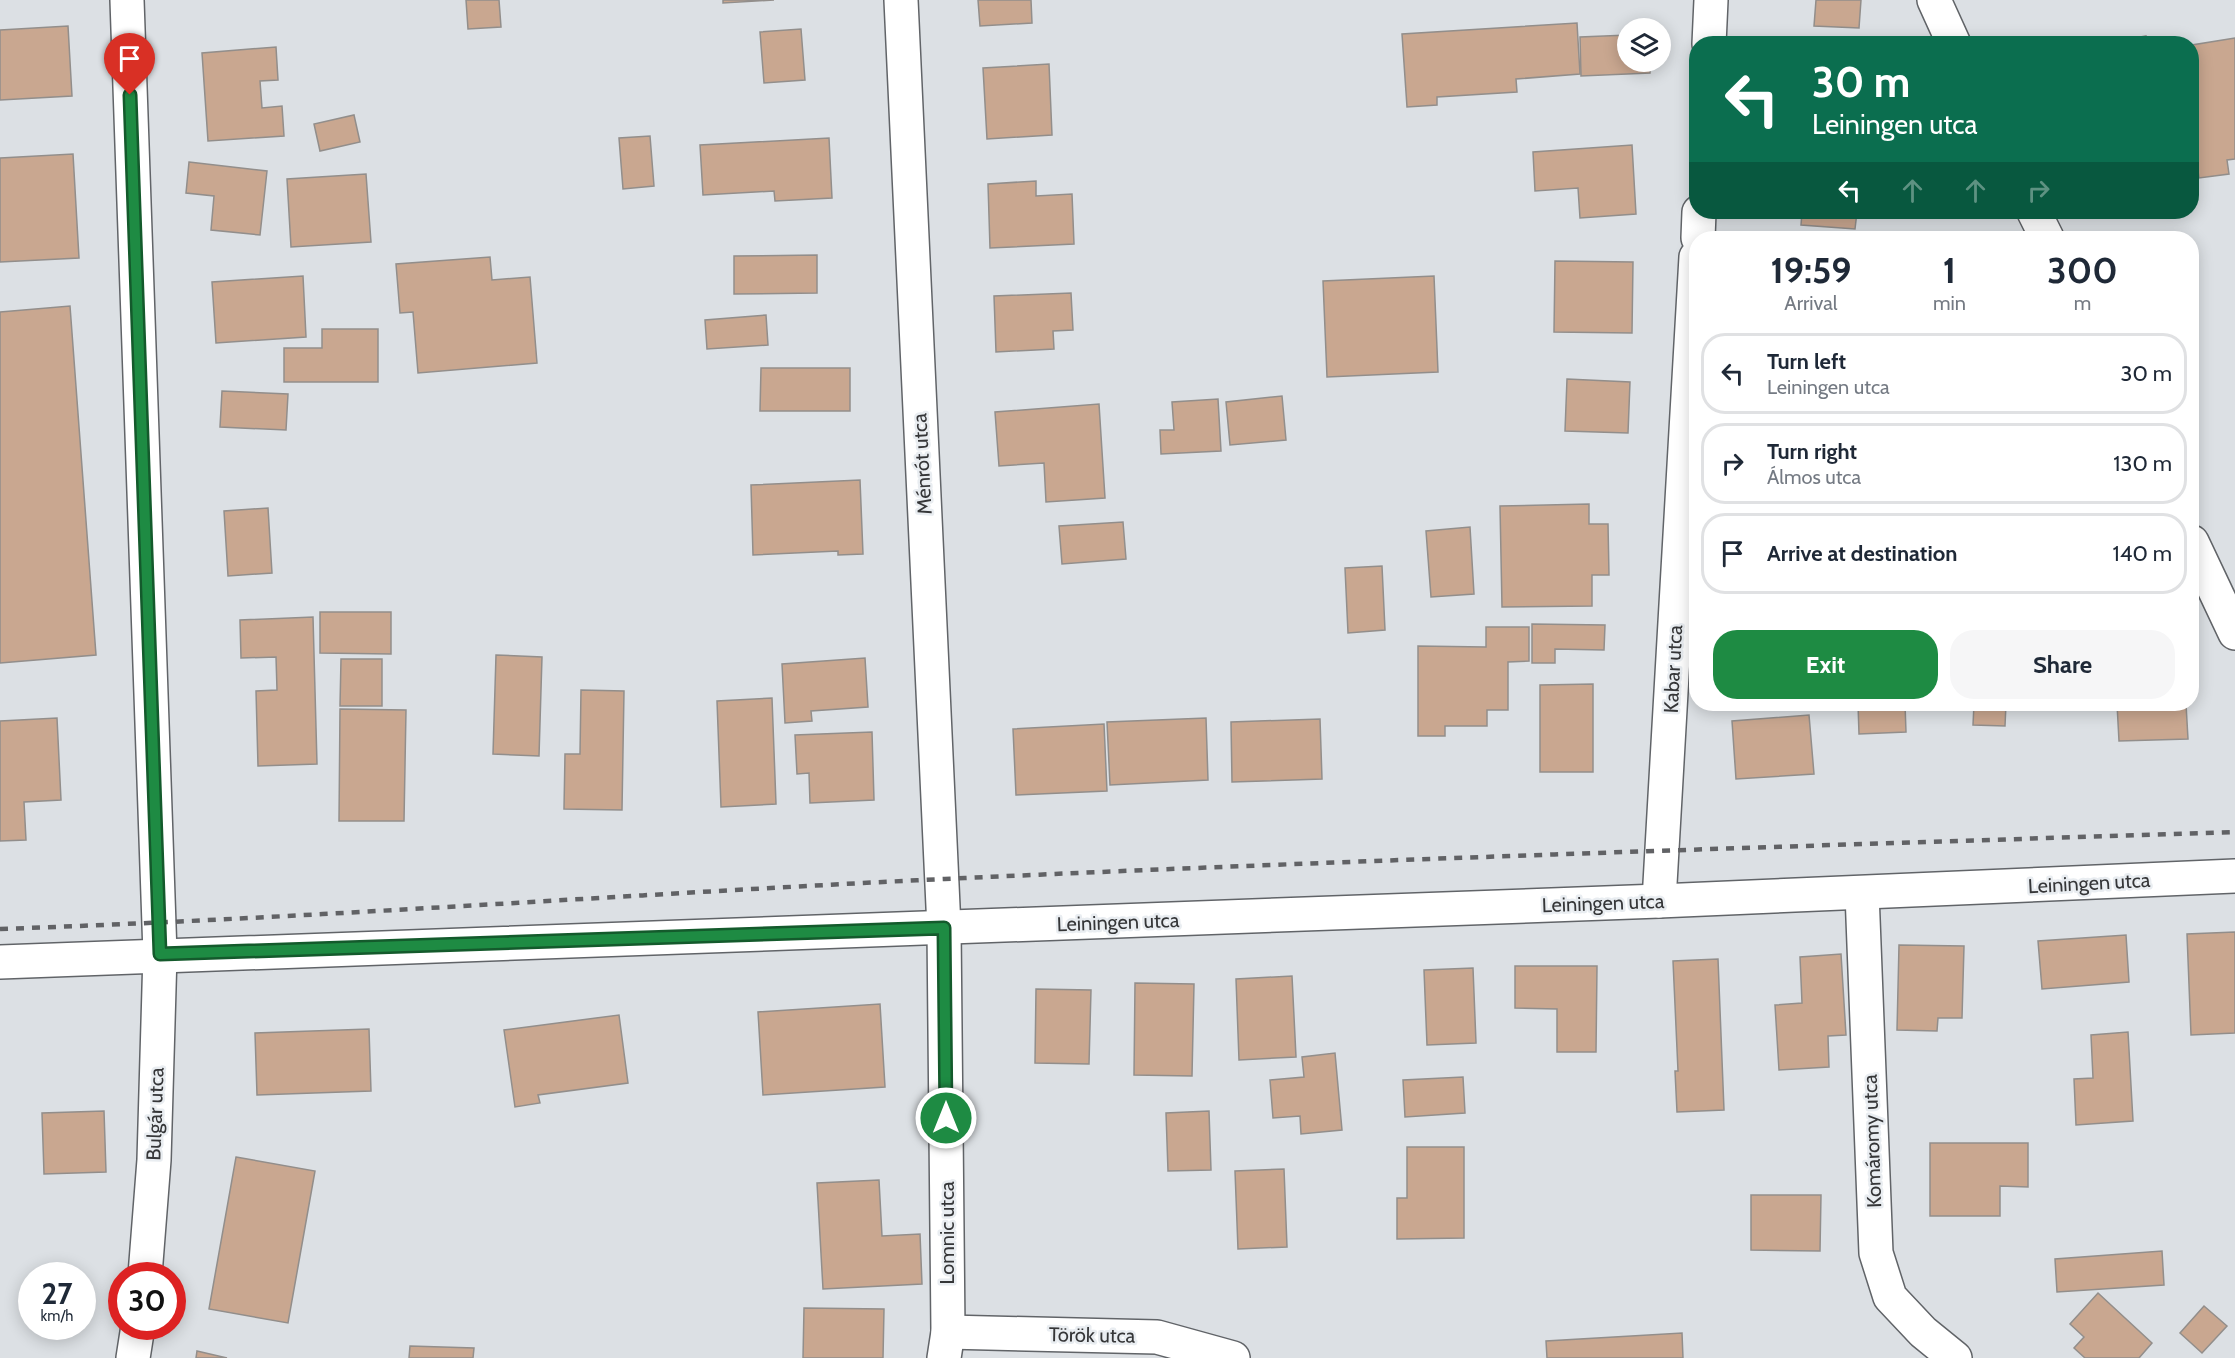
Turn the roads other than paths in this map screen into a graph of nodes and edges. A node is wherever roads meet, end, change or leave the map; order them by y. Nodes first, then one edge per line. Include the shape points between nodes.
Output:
1 (127, 0) edge
2 (901, 0) edge
3 (1711, 0) edge
4 (1934, 0) edge
5 (1709, 36) edge
6 (1950, 36) edge
7 (1689, 378) edge
8 (2199, 557) edge
9 (2235, 633) edge
10 (2235, 876) edge
11 (1862, 893) junction
12 (1659, 901) junction
13 (944, 928) junction
14 (160, 954) junction
15 (0, 962) edge
16 (146, 1262) edge
17 (136, 1340) edge
18 (946, 1345) edge
19 (133, 1358) edge
20 (1233, 1358) edge
21 (1955, 1358) edge

1 - 14 street, Bulgár utca
2 - 13 street, Ménrót utca
3 - 5 street
4 - 6 street
7 - 12 street, Kabar utca
8 - 9 street
10 - 11 street, Leiningen utca
11 - 12 street, Leiningen utca
11 - 21 street, Komáromy utca via 1876,1253 1890,1297
12 - 13 street, Leiningen utca
13 - 14 street, Leiningen utca
13 - 18 street, Lomnic utca
14 - 15 street, Leiningen utca
14 - 16 street, Bulgár utca via 154,1160
17 - 19 street
18 - 20 street, Török utca via 1157,1337

